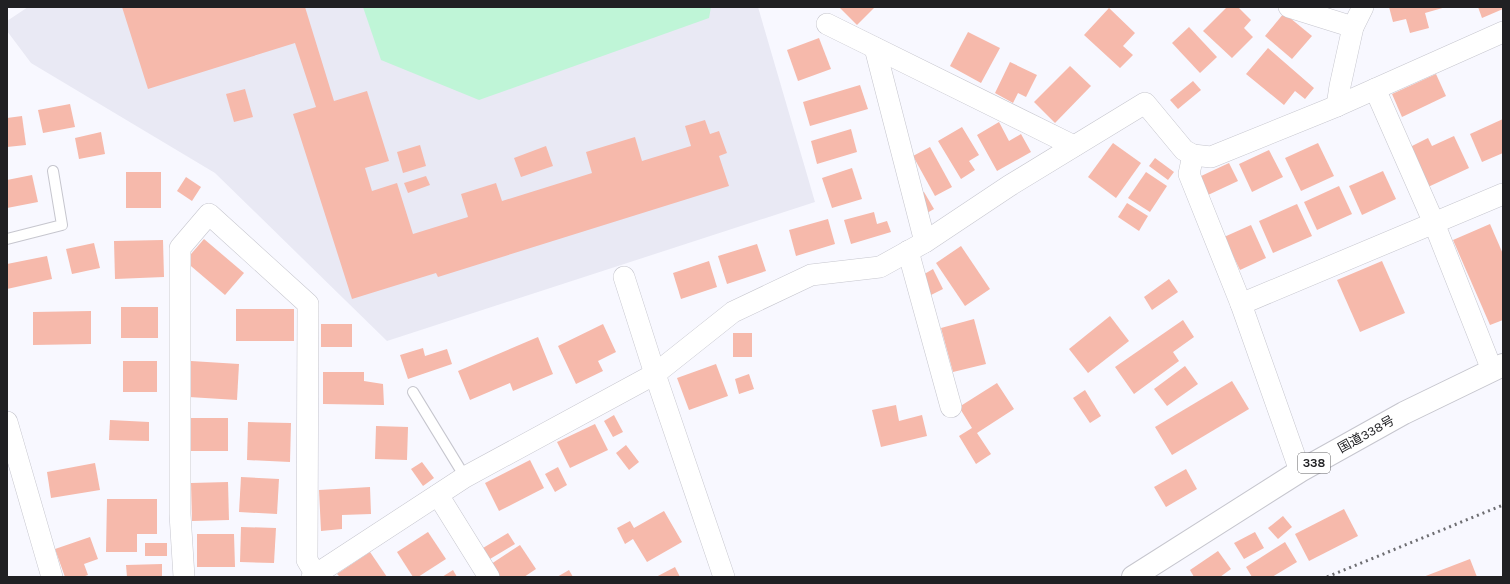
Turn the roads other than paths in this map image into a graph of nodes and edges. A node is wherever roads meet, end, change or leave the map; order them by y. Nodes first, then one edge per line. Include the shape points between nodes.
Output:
1 (1289, 7) edge
2 (1363, 7) edge
3 (827, 24) dead end
4 (1353, 27) junction
5 (1503, 32) edge
6 (875, 48) junction
7 (1375, 89) junction
8 (1337, 106) junction
9 (1074, 146) junction
10 (1193, 155) junction
11 (53, 171) dead end
12 (1503, 194) edge
13 (1434, 223) junction
14 (7, 239) edge
15 (916, 247) junction
16 (624, 277) dead end
17 (1241, 304) junction
18 (1498, 368) edge
19 (655, 374) junction
20 (413, 392) dead end
21 (951, 406) dead end
22 (7, 422) edge
23 (1300, 471) junction
24 (465, 477) junction
25 (438, 495) junction
26 (315, 576) edge
27 (52, 577) edge
28 (184, 577) edge
29 (490, 577) edge
30 (724, 577) edge
31 (1133, 577) edge

1 - 4 street
2 - 4 street
3 - 6 street
4 - 8 street
5 - 7 street
6 - 9 street
6 - 15 street
7 - 8 street
7 - 13 street
8 - 10 street via 1211,157
9 - 10 street via 1145,103 1184,150
9 - 15 street
10 - 17 street via 1189,174
11 - 14 lane via 62,225
12 - 13 street
13 - 17 street
13 - 18 street
15 - 19 street via 880,267 811,275 733,312
15 - 21 street
16 - 19 street
17 - 23 street
18 - 23 highway, 国道338号 / 338 via 1404,413
19 - 24 street
19 - 30 street
20 - 24 lane
22 - 27 street
23 - 31 highway, 国道338号 / 338
24 - 25 street
25 - 26 street
25 - 29 street
26 - 28 street via 307,560 308,304 209,214 180,248 180,514

